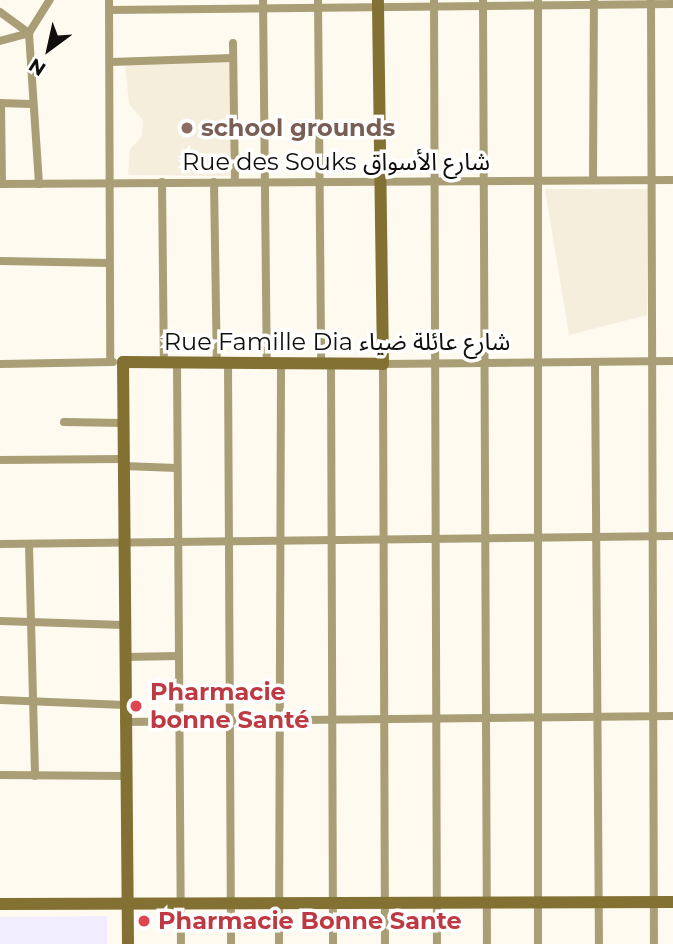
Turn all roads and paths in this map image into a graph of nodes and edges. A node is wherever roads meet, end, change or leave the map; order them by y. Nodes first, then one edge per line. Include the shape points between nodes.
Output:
1 (50, 0) edge
2 (109, 0) edge
3 (594, 2) edge
4 (651, 2) edge
5 (378, 3) edge
6 (434, 3) edge
7 (483, 3) edge
8 (538, 3) edge
9 (213, 4) edge
10 (264, 4) edge
11 (318, 4) edge
12 (673, 4) edge
13 (161, 5) edge
14 (109, 10) junction
15 (0, 12) edge
16 (29, 33) junction
17 (0, 41) edge
18 (233, 43) dead end
19 (233, 58) junction
20 (110, 62) junction
21 (1, 103) edge
22 (31, 104) junction
23 (438, 180) junction
24 (484, 180) junction
25 (538, 180) junction
26 (593, 180) junction
27 (650, 180) junction
28 (673, 180) edge
29 (320, 181) junction
30 (380, 181) junction
31 (110, 182) junction
32 (162, 182) junction
33 (214, 182) junction
34 (235, 182) junction
35 (265, 182) junction
36 (1, 184) edge
37 (39, 184) junction
38 (0, 261) edge
39 (109, 263) junction
40 (650, 361) junction
41 (673, 361) edge
42 (117, 362) junction
43 (595, 362) junction
44 (170, 363) junction
45 (222, 363) junction
46 (267, 363) junction
47 (281, 363) junction
48 (438, 363) junction
49 (485, 363) junction
50 (538, 363) junction
51 (0, 364) edge
52 (326, 364) junction
53 (383, 364) junction
54 (64, 422) dead end
55 (123, 422) junction
56 (0, 460) edge
57 (123, 463) junction
58 (177, 468) junction
59 (596, 536) junction
60 (653, 536) junction
61 (673, 536) edge
62 (538, 537) junction
63 (485, 539) junction
64 (435, 540) junction
65 (384, 541) junction
66 (331, 542) junction
67 (280, 543) junction
68 (0, 544) edge
69 (227, 544) junction
70 (29, 545) junction
71 (177, 545) junction
72 (124, 546) junction
73 (0, 621) edge
74 (29, 622) junction
75 (123, 625) junction
76 (179, 656) junction
77 (124, 657) junction
78 (0, 700) edge
79 (31, 700) junction
80 (125, 705) junction
81 (598, 716) junction
82 (654, 716) junction
83 (673, 716) edge
84 (486, 717) junction
85 (537, 717) junction
86 (278, 718) junction
87 (331, 718) junction
88 (384, 718) junction
89 (436, 718) junction
90 (232, 721) junction
91 (124, 722) junction
92 (179, 723) junction
93 (0, 775) edge
94 (35, 776) junction
95 (125, 776) junction
96 (127, 902) junction
97 (181, 902) junction
98 (333, 902) junction
99 (436, 902) junction
100 (487, 902) junction
101 (537, 902) junction
102 (599, 902) junction
103 (653, 902) junction
104 (673, 902) edge
105 (277, 903) junction
106 (384, 903) junction
107 (0, 904) edge
108 (232, 904) junction
109 (128, 944) edge
110 (181, 944) edge
111 (231, 944) edge
112 (279, 944) edge
113 (333, 944) edge
114 (385, 944) edge
115 (437, 944) edge
116 (487, 944) edge
117 (538, 944) edge
118 (599, 944) edge
119 (654, 944) edge

1 - 16 street
2 - 14 street
3 - 4 street
3 - 8 street
3 - 26 street
4 - 12 street
4 - 27 street
5 - 6 street
5 - 11 street
5 - 30 street
6 - 7 street
6 - 23 street
7 - 8 street
7 - 24 street
8 - 25 street
9 - 10 street
9 - 13 street
10 - 11 street
10 - 35 street
11 - 29 street
13 - 14 street
14 - 20 street
15 - 16 street
16 - 17 street
16 - 22 street
18 - 19 street
19 - 20 street
19 - 34 street
20 - 31 street
21 - 22 street
21 - 36 street
22 - 37 street
23 - 24 street, Rue des Souks شارع الأسواق
23 - 30 street, Rue des Souks شارع الأسواق
23 - 48 street
24 - 25 street, Rue des Souks شارع الأسواق
24 - 49 street
25 - 26 street, Rue des Souks شارع الأسواق
25 - 50 street
26 - 27 street, Rue des Souks شارع الأسواق
27 - 28 street, Rue des Souks شارع الأسواق
27 - 40 street
29 - 30 street, Rue des Souks شارع الأسواق
29 - 35 street, Rue des Souks شارع الأسواق
29 - 52 street
30 - 53 street
31 - 32 street, Rue des Souks شارع الأسواق
31 - 37 street, Rue des Souks شارع الأسواق
31 - 39 street
32 - 33 street, Rue des Souks شارع الأسواق
32 - 44 street
33 - 34 street, Rue des Souks شارع الأسواق
33 - 45 street
34 - 35 street, Rue des Souks شارع الأسواق
35 - 46 street
36 - 37 street, Rue des Souks شارع الأسواق
38 - 39 street
39 - 42 street
40 - 41 street, Rue Famille Dia شارع عائلة ضياء
40 - 43 street, Rue Famille Dia شارع عائلة ضياء
40 - 60 street
42 - 44 street, Rue Famille Dia شارع عائلة ضياء
42 - 51 street, Rue Famille Dia شارع عائلة ضياء
42 - 55 street
43 - 50 street, Rue Famille Dia شارع عائلة ضياء
43 - 59 street
44 - 45 street, Rue Famille Dia شارع عائلة ضياء
44 - 58 street
45 - 46 street, Rue Famille Dia شارع عائلة ضياء
45 - 69 street
46 - 47 street, Rue Famille Dia شارع عائلة ضياء
47 - 52 street, Rue Famille Dia شارع عائلة ضياء
47 - 67 street
48 - 49 street, Rue Famille Dia شارع عائلة ضياء
48 - 53 street, Rue Famille Dia شارع عائلة ضياء
48 - 64 street
49 - 50 street, Rue Famille Dia شارع عائلة ضياء
49 - 63 street
50 - 62 street
52 - 53 street, Rue Famille Dia شارع عائلة ضياء
52 - 66 street
53 - 65 street
54 - 55 street
55 - 57 street
56 - 57 street
57 - 58 street
57 - 72 street
58 - 71 street
59 - 60 street
59 - 62 street
59 - 81 street
60 - 61 street
60 - 82 street
62 - 63 street
62 - 85 street
63 - 64 street
63 - 84 street
64 - 65 street
64 - 89 street
65 - 66 street
65 - 88 street
66 - 67 street
66 - 87 street
67 - 69 street
67 - 86 street
68 - 70 street
69 - 71 street
69 - 90 street
70 - 72 street
70 - 74 street
71 - 72 street
71 - 76 street
72 - 75 street
73 - 74 street
74 - 75 street
74 - 79 street
75 - 77 street
76 - 77 street
76 - 92 street
77 - 80 street
78 - 79 street
79 - 80 street
79 - 94 street
80 - 91 street
81 - 82 street
81 - 85 street
81 - 102 street
82 - 83 street
82 - 103 street
84 - 85 street
84 - 89 street
84 - 100 street
85 - 101 street
86 - 87 street
86 - 90 street
86 - 105 street
87 - 88 street
87 - 98 street
88 - 89 street
88 - 106 street
89 - 99 street
90 - 92 street
90 - 108 street
91 - 92 street
91 - 95 street
92 - 97 street
93 - 94 street
94 - 95 street
95 - 96 street
96 - 97 street
96 - 107 street
96 - 109 street
97 - 108 street
97 - 110 street
98 - 105 street
98 - 106 street
98 - 113 street
99 - 100 street
99 - 106 street
99 - 115 street
100 - 101 street
100 - 116 street
101 - 102 street
101 - 117 street
102 - 103 street
102 - 118 street
103 - 104 street
103 - 119 street
105 - 108 street
105 - 112 street
106 - 114 street
108 - 111 street

